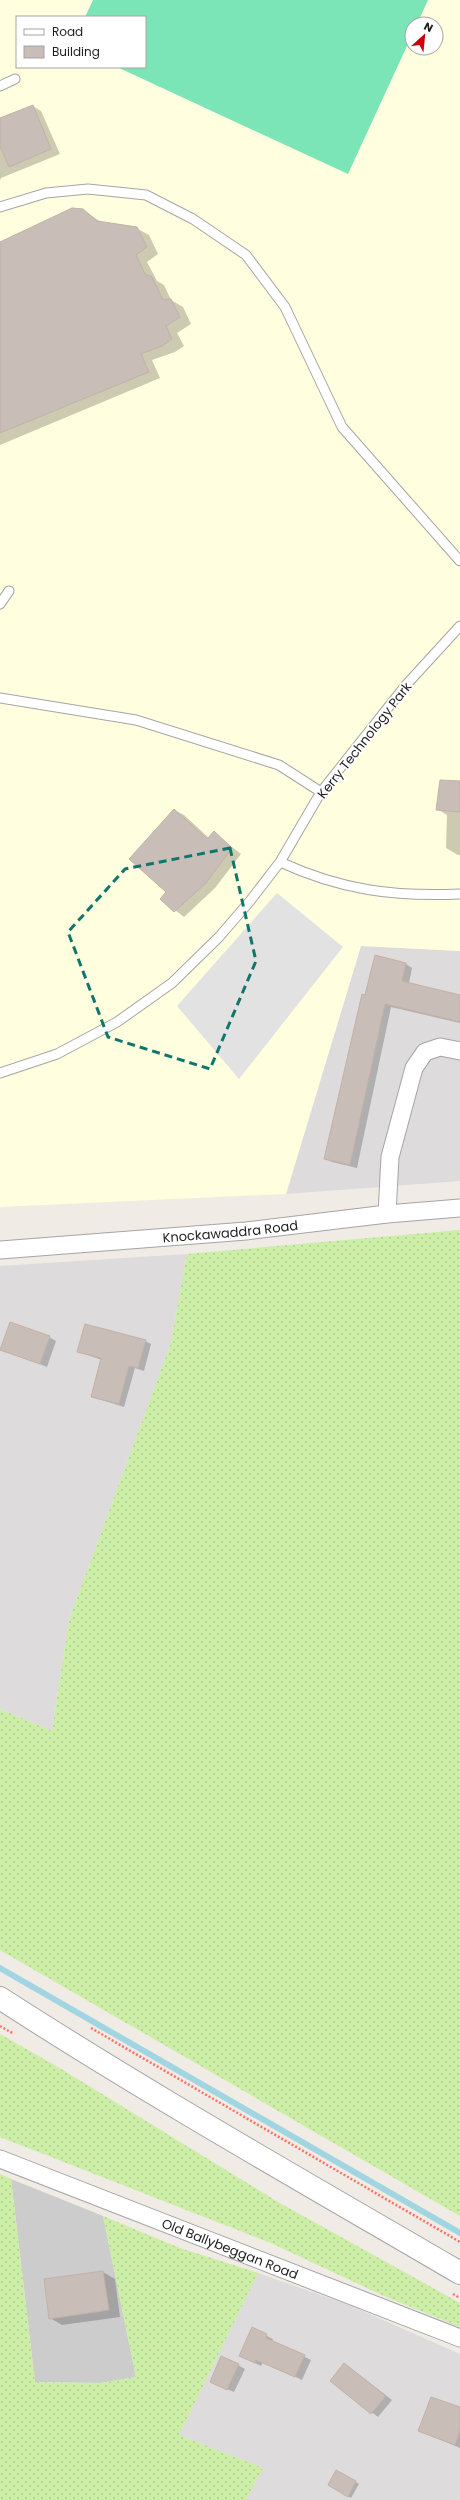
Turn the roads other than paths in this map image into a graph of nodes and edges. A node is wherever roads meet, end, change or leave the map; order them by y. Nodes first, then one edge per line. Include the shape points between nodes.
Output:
1 (15, 79) dead end
2 (0, 86) edge
3 (0, 206) edge
4 (460, 561) edge
5 (9, 591) dead end
6 (0, 604) edge
7 (460, 626) edge
8 (0, 698) edge
9 (321, 792) junction
10 (280, 862) junction
11 (460, 894) edge
12 (460, 1051) edge
13 (0, 1073) edge
14 (460, 1208) edge
15 (388, 1214) junction
16 (0, 1250) edge
17 (0, 1998) edge
18 (0, 2159) edge
19 (460, 2273) edge
20 (460, 2338) edge

1 - 2 lane
3 - 4 lane via 46,193 88,189 146,195 193,218 246,255 285,307 342,427
5 - 6 lane
7 - 9 lane, Kerry Technology Park via 406,685
8 - 9 lane via 136,720 279,765
9 - 10 lane, Kerry Technology Park
10 - 11 lane via 314,878 377,892 419,896
10 - 13 lane, Kerry Technology Park via 219,937 172,983 117,1022 57,1054
12 - 15 street via 440,1047 426,1052 414,1068 390,1157
14 - 15 street, Knockawaddra Road
15 - 16 street, Knockawaddra Road via 246,1231
17 - 19 street via 275,2165
18 - 20 street, Old Ballybeggan Road

